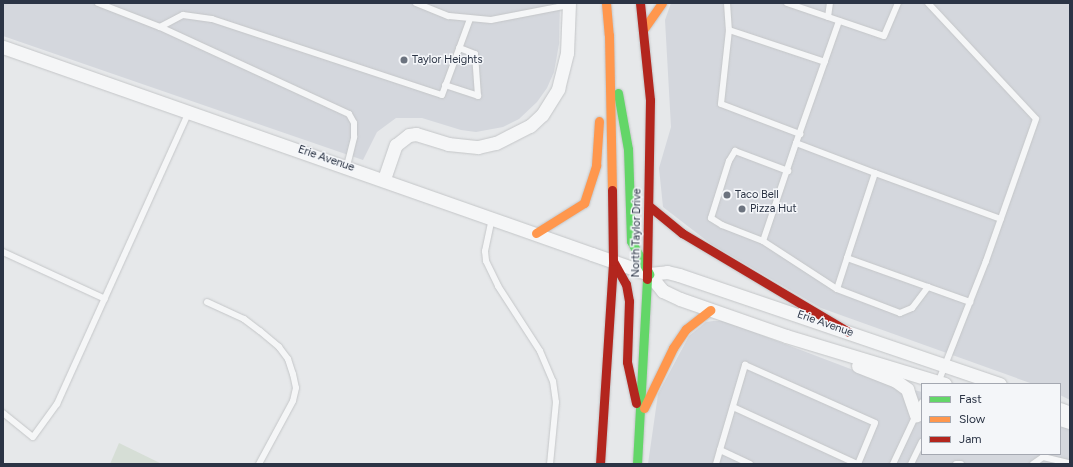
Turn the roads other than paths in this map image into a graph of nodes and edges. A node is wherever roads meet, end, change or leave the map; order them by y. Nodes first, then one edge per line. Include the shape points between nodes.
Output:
1 (98, 3) edge
2 (416, 3) edge
3 (606, 3) edge
4 (640, 3) edge
5 (662, 3) edge
6 (727, 3) edge
7 (787, 3) edge
8 (830, 3) edge
9 (898, 3) edge
10 (928, 3) edge
11 (569, 4) edge
12 (430, 5) edge
13 (828, 17) junction
14 (470, 19) junction
15 (839, 21) junction
16 (160, 27) junction
17 (643, 30) junction
18 (729, 30) junction
19 (608, 35) junction
20 (3, 47) edge
21 (459, 48) junction
22 (825, 62) junction
23 (445, 85) junction
24 (600, 97) dead end
25 (189, 112) junction
26 (599, 112) dead end
27 (800, 134) junction
28 (796, 143) junction
29 (347, 166) junction
30 (788, 171) junction
31 (875, 174) junction
32 (384, 180) junction
33 (649, 206) junction
34 (492, 218) junction
35 (1001, 219) junction
36 (536, 233) junction
37 (763, 241) junction
38 (3, 252) edge
39 (847, 258) junction
40 (613, 261) junction
41 (649, 274) junction
42 (928, 287) junction
43 (837, 289) junction
44 (105, 298) junction
45 (207, 302) dead end
46 (970, 302) junction
47 (710, 310) junction
48 (849, 332) junction
49 (786, 336) junction
50 (946, 364) junction
51 (937, 383) edge
52 (940, 383) edge
53 (997, 383) edge
54 (921, 404) edge
55 (733, 407) junction
56 (1061, 408) edge
57 (3, 413) edge
58 (1070, 413) edge
59 (916, 415) junction
60 (640, 418) junction
61 (921, 443) edge
62 (720, 450) junction
63 (1070, 463) edge
64 (259, 464) edge
65 (550, 464) edge
66 (600, 464) edge
67 (637, 464) edge
68 (716, 464) edge
69 (750, 464) edge
70 (858, 464) edge
71 (893, 464) edge
72 (911, 464) edge
73 (956, 464) edge
74 (961, 464) edge
75 (1033, 464) edge

1 - 16 lane
2 - 12 lane
3 - 19 main road
4 - 17 main road, North Taylor Drive
5 - 17 main road
6 - 18 lane
7 - 13 lane
8 - 13 lane
9 - 15 lane via 884,36
10 - 35 lane via 1036,119
11 - 14 lane via 491,20
11 - 32 street via 567,53 558,89 542,115 530,126 496,143 478,147 448,144 416,134 409,135 396,145
12 - 14 lane via 449,16
13 - 15 lane
14 - 21 lane
15 - 22 lane
16 - 23 lane via 183,15 212,19 442,95
16 - 29 lane via 349,114 354,123 354,137
17 - 33 main road, North Taylor Drive via 650,100
18 - 22 lane
18 - 27 lane via 721,104
19 - 24 main road
19 - 40 main road
19 - 41 main road via 628,149 631,242
20 - 25 street, Erie Avenue
21 - 23 lane
21 - 23 lane via 475,54 478,96
22 - 27 lane
25 - 29 street, Erie Avenue
25 - 44 lane
26 - 36 main road via 596,165 584,203
27 - 28 lane
28 - 30 lane
28 - 31 lane
29 - 32 street, Erie Avenue
30 - 37 lane
30 - 37 lane via 735,151 730,161 711,218
31 - 35 lane
31 - 39 lane
32 - 34 street, Erie Avenue
33 - 41 main road, North Taylor Drive
33 - 48 main road via 682,233
34 - 36 street, Erie Avenue
34 - 65 lane via 485,251 486,261 498,286 540,351 553,381 556,402
35 - 46 lane
36 - 40 street, Erie Avenue
37 - 43 lane
38 - 44 lane
39 - 42 lane
39 - 43 lane
40 - 41 street, Erie Avenue
40 - 60 main road via 626,284 629,301 627,362
40 - 66 main road
41 - 47 street, Erie Avenue via 663,291
41 - 48 street, Erie Avenue via 667,272 679,275
41 - 60 main road, North Taylor Drive
42 - 43 lane via 912,308 900,313
42 - 46 lane
44 - 57 lane via 57,404 33,437
45 - 64 lane via 244,319 260,331 279,347 288,359 293,374 296,388 293,401
46 - 50 lane
47 - 49 street, Erie Avenue
47 - 60 main road via 686,329
48 - 50 street, Erie Avenue
49 - 51 street, Erie Avenue
49 - 59 street via 896,381 907,389
50 - 52 lane
50 - 53 street, Erie Avenue
54 - 59 lane
55 - 62 lane
55 - 70 lane
55 - 70 lane via 745,365 875,423
56 - 58 street
59 - 71 lane
60 - 67 main road, North Taylor Drive
61 - 72 lane
62 - 68 lane
62 - 69 lane
63 - 75 lane via 1043,457
73 - 74 lane

